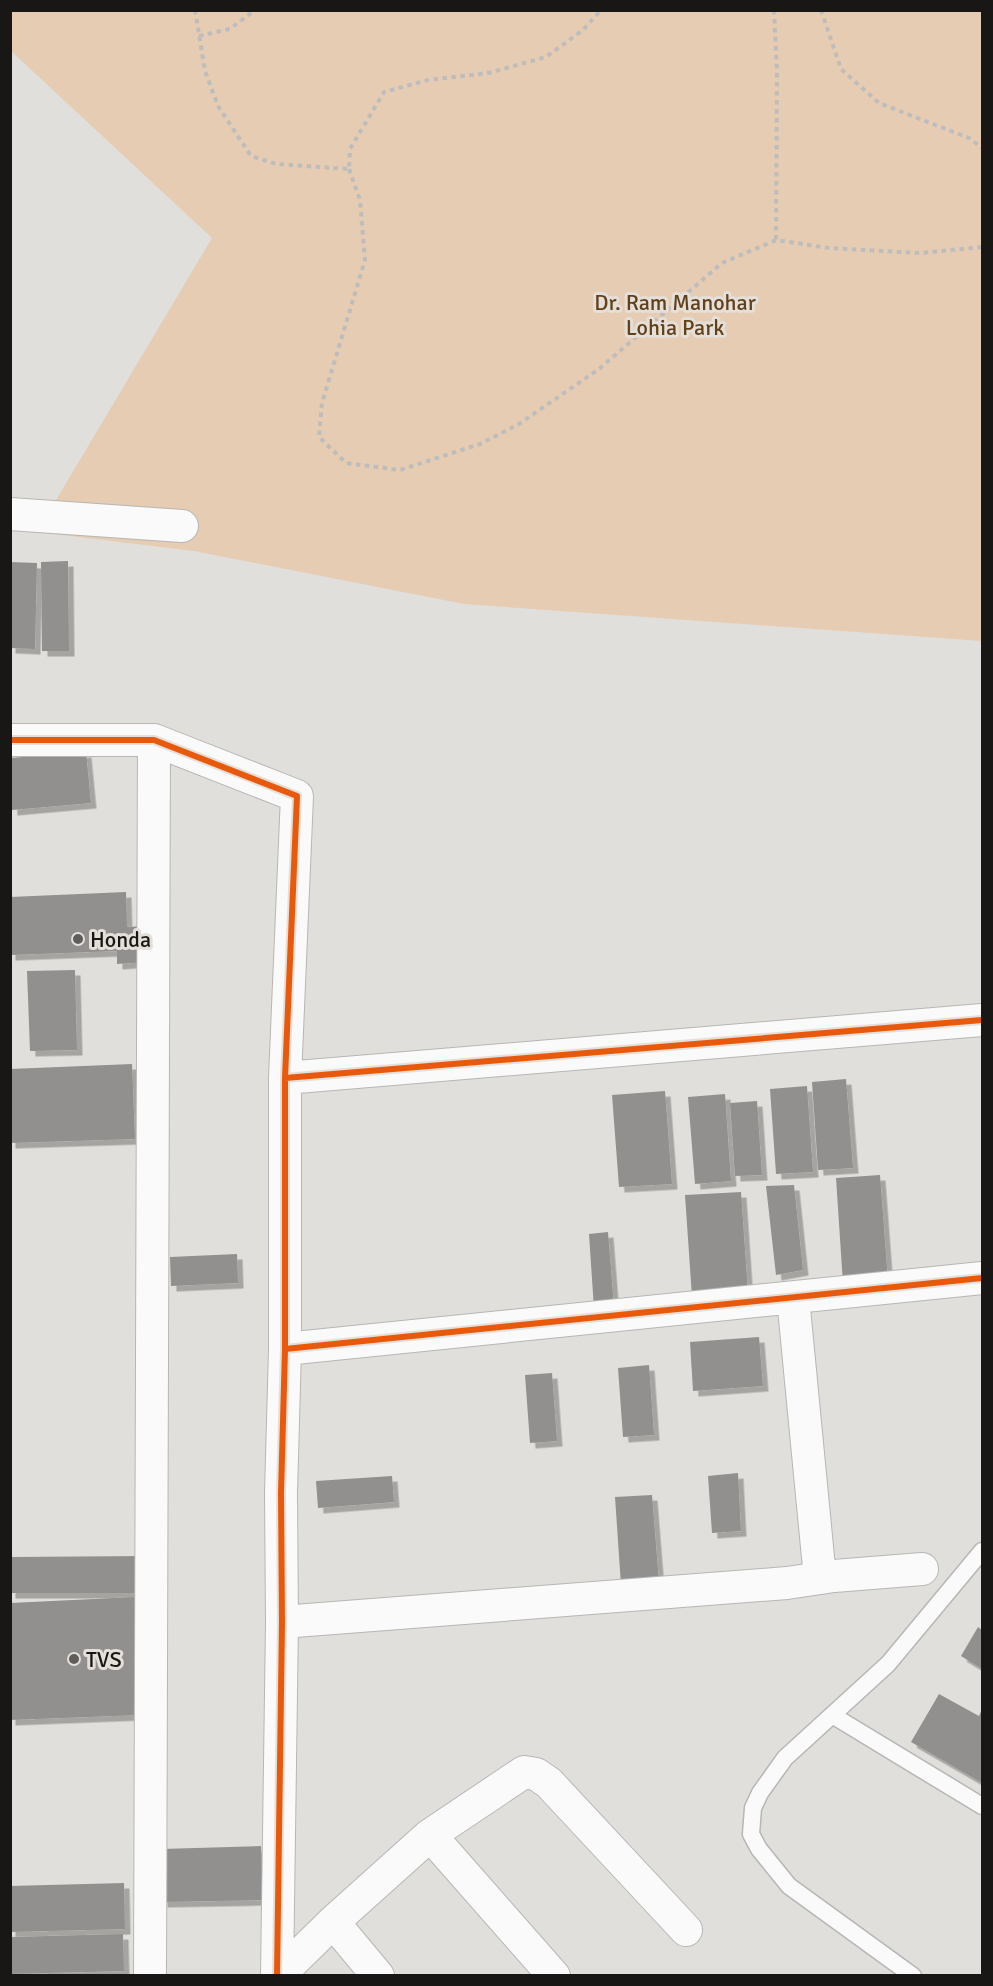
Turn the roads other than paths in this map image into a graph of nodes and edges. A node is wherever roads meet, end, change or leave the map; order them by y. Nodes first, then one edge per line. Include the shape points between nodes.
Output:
1 (10, 514) edge
2 (182, 526) dead end
3 (10, 740) edge
4 (154, 740) junction
5 (982, 1020) edge
6 (285, 1078) junction
7 (982, 1278) edge
8 (793, 1298) junction
9 (285, 1349) junction
10 (982, 1551) edge
11 (922, 1569) dead end
12 (820, 1578) junction
13 (282, 1622) junction
14 (832, 1715) junction
15 (982, 1806) edge
16 (430, 1835) junction
17 (333, 1922) junction
18 (686, 1930) dead end
19 (150, 1976) edge
20 (278, 1976) edge
21 (378, 1976) edge
22 (554, 1976) edge
23 (913, 1976) edge

1 - 2 street
3 - 4 street
4 - 6 street via 297,796
4 - 19 street
5 - 6 street
6 - 9 street
7 - 8 street
8 - 9 street
8 - 12 street
9 - 13 street
10 - 14 lane via 888,1664
11 - 12 street
12 - 13 street
13 - 20 street
14 - 15 lane
14 - 23 lane via 785,1758 760,1793 753,1808 751,1834 789,1886
16 - 17 street
16 - 18 street via 524,1772 536,1774 549,1783
16 - 22 street
17 - 20 street
17 - 21 street

